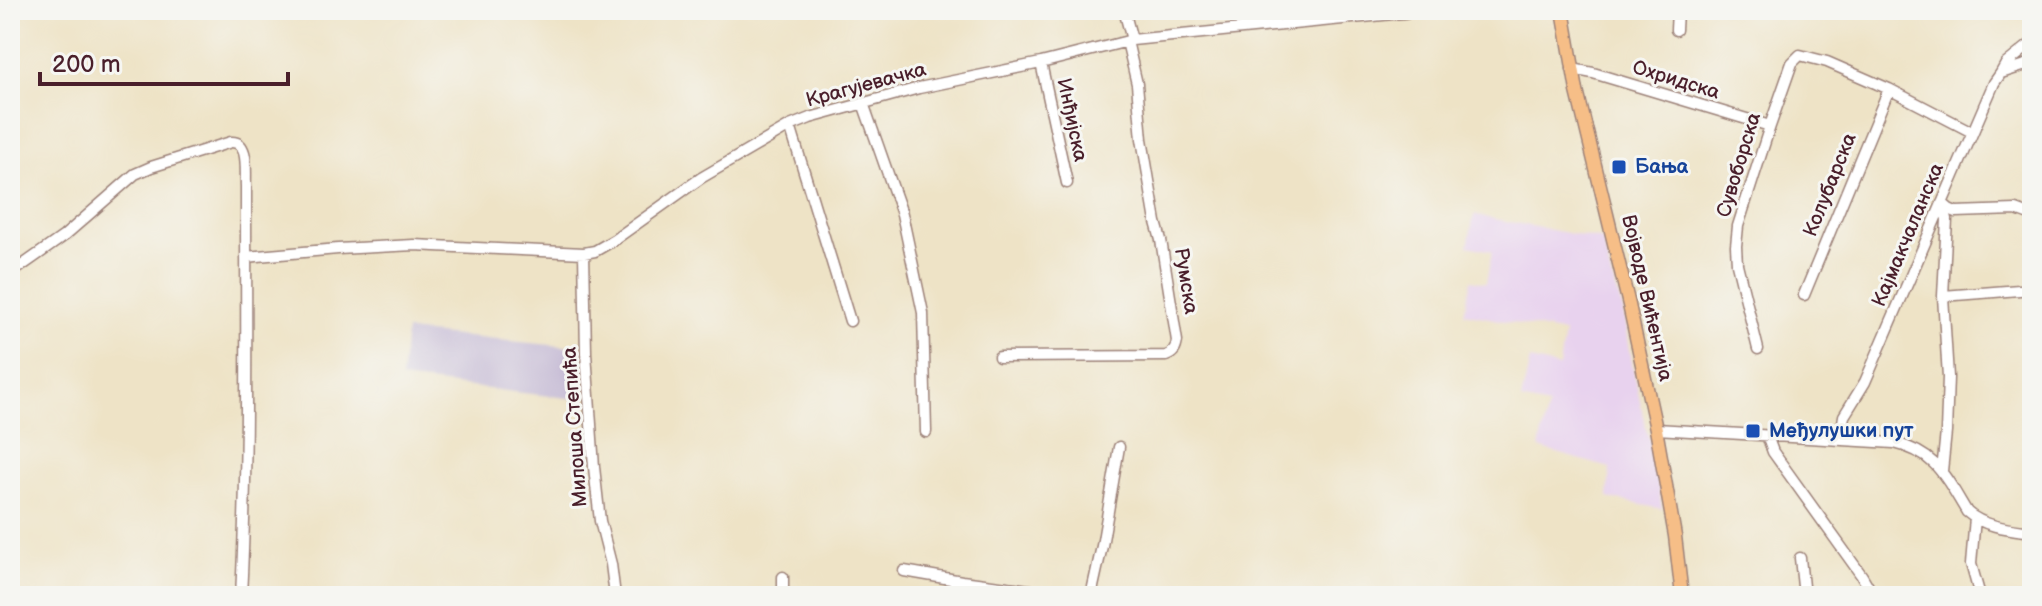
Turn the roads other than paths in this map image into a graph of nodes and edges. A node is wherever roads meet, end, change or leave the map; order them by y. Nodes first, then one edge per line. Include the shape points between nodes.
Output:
1 (1124, 10) edge
2 (1433, 10) edge
3 (1563, 10) edge
4 (1677, 10) edge
5 (1676, 30) dead end
6 (1129, 41) junction
7 (2032, 43) edge
8 (1041, 63) junction
9 (2031, 64) edge
10 (1572, 69) junction
11 (2001, 73) junction
12 (1889, 89) junction
13 (863, 103) junction
14 (790, 126) junction
15 (1770, 126) junction
16 (1972, 132) junction
17 (1067, 183) dead end
18 (1942, 203) junction
19 (2032, 216) edge
20 (584, 253) junction
21 (246, 257) junction
22 (10, 274) edge
23 (2032, 289) edge
24 (1804, 295) dead end
25 (1943, 296) junction
26 (850, 321) dead end
27 (1758, 349) dead end
28 (999, 357) dead end
29 (1656, 429) junction
30 (926, 432) dead end
31 (1767, 436) junction
32 (1840, 440) junction
33 (1119, 447) dead end
34 (1942, 471) junction
35 (1975, 518) junction
36 (2032, 532) edge
37 (1800, 558) dead end
38 (904, 571) dead end
39 (783, 577) dead end
40 (241, 596) edge
41 (615, 596) edge
42 (783, 596) edge
43 (1075, 596) edge
44 (1091, 596) edge
45 (1682, 596) edge
46 (1804, 596) edge
47 (1871, 596) edge
48 (1980, 596) edge

1 - 6 street
2 - 6 street, Крагујевачка
3 - 10 main road, Војводе Вићентија
4 - 5 street
6 - 8 street, Крагујевачка
6 - 28 street, Румска via 1177,348 1166,356
7 - 11 street, Кајмакчаланска
8 - 13 street, Крагујевачка
8 - 17 street, Инђијска
9 - 11 street
10 - 15 street, Охридска
10 - 29 main road, Војводе Вићентија
11 - 16 street, Кајмакчаланска
12 - 15 street, Сувоборска via 1800,55 1792,63
12 - 16 street
12 - 24 street, Колубарска
13 - 14 street, Крагујевачка
13 - 30 street via 902,214 923,313
14 - 20 street, Крагујевачка via 701,178 614,240
14 - 26 street
15 - 27 street, Сувоборска via 1736,246
16 - 18 street, Кајмакчаланска
18 - 19 street via 1956,212 2016,210
18 - 25 street via 1947,219
18 - 32 street, Кајмакчаланска via 1865,382 1844,416
20 - 21 street, Крагујевачка via 414,245
20 - 41 street, Милоша Степића via 594,467
21 - 22 street via 244,151 234,142 135,174 64,236
21 - 40 street
23 - 25 street
25 - 34 street via 1948,377
29 - 31 street
29 - 45 main road, Војводе Вићентија
31 - 32 street
31 - 47 street
32 - 34 street via 1910,447
33 - 44 street
34 - 35 street
35 - 36 street
35 - 48 street via 1971,564
37 - 46 street
38 - 43 street
39 - 42 street

